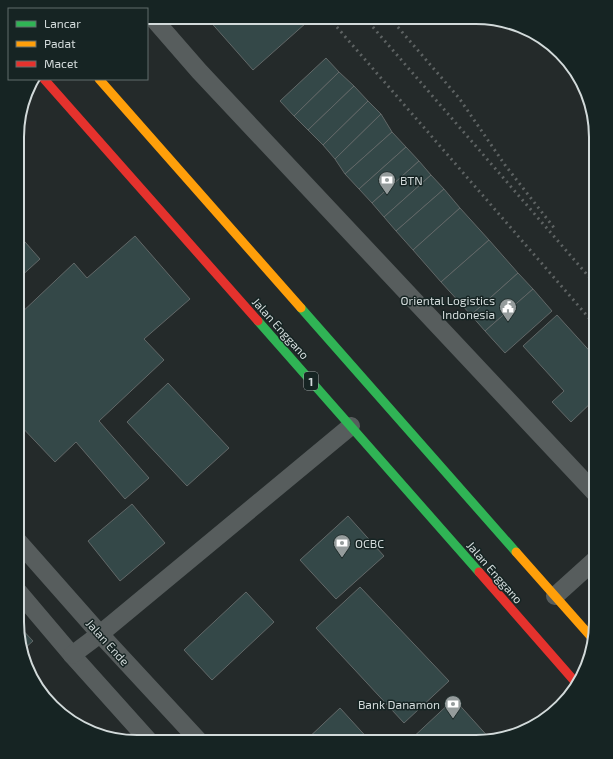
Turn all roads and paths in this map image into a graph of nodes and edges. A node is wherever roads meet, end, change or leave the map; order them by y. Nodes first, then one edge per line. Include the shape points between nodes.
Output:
1 (158, 24) edge
2 (45, 80) edge
3 (100, 80) edge
4 (352, 426) junction
5 (589, 487) edge
6 (24, 548) edge
7 (589, 565) edge
8 (555, 596) junction
9 (24, 598) edge
10 (100, 634) junction
11 (588, 634) edge
12 (72, 655) junction
13 (573, 680) edge
14 (144, 735) edge
15 (194, 735) edge

1 - 5 lane
2 - 4 highway, Jalan Enggano / 1
3 - 8 highway
4 - 10 lane
4 - 13 highway, Jalan Enggano / 1
6 - 10 lane, Jalan Ende
7 - 8 lane
8 - 11 highway
9 - 12 lane
10 - 12 lane
10 - 15 lane, Jalan Ende
12 - 14 lane

